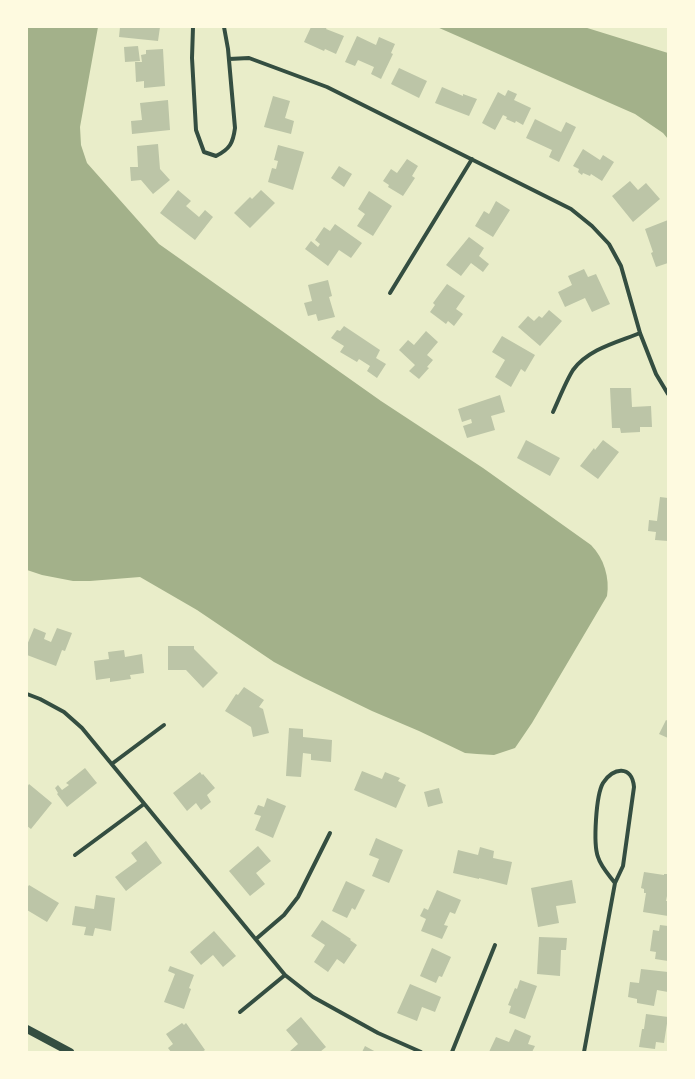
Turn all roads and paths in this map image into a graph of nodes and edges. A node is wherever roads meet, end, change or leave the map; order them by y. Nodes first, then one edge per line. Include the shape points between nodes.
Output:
1 (193, 27) edge
2 (224, 27) edge
3 (229, 59) junction
4 (472, 159) junction
5 (390, 293) dead end
6 (640, 333) junction
7 (668, 394) edge
8 (552, 412) dead end
9 (27, 694) edge
10 (164, 725) dead end
11 (112, 763) junction
12 (144, 804) junction
13 (330, 834) dead end
14 (75, 855) dead end
15 (615, 883) junction
16 (256, 939) junction
17 (495, 944) dead end
18 (285, 975) junction
19 (240, 1012) dead end
20 (27, 1029) edge
21 (60, 1050) edge
22 (70, 1052) edge
23 (422, 1052) edge
24 (452, 1052) edge
25 (584, 1052) edge

1 - 3 street via 196,130 204,152 216,156 226,151 233,141 235,128
2 - 3 street
3 - 4 street via 249,58 327,87
4 - 5 street
4 - 6 street via 571,209 592,226 608,244 621,266
6 - 7 street via 656,374
6 - 8 street via 587,357 574,370
9 - 11 street via 64,712 82,728
10 - 11 street
11 - 12 street
12 - 14 street
12 - 16 street
13 - 16 street via 298,897 284,915
15 - 15 street via 623,866 634,788 633,780 624,771 617,771 609,776 602,785 595,827 597,856
15 - 25 street
16 - 18 street
17 - 24 street
18 - 19 street
18 - 23 street via 313,998 378,1033
20 - 21 main road
21 - 22 main road

